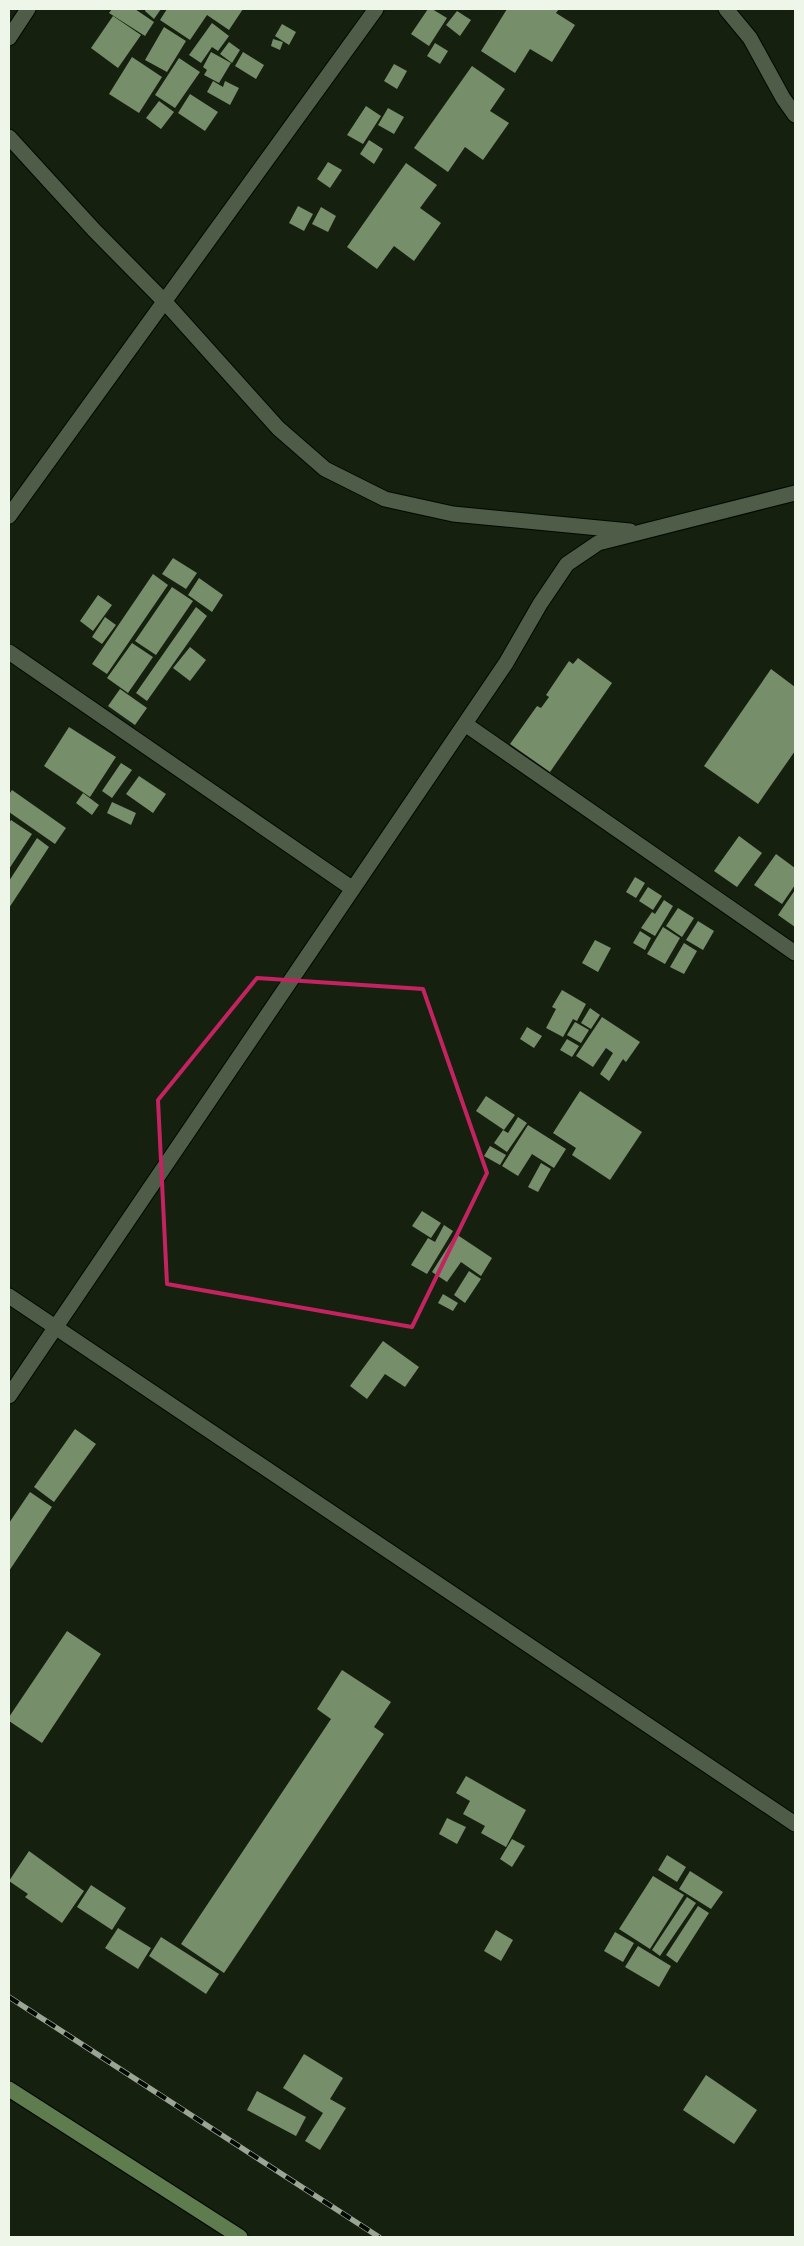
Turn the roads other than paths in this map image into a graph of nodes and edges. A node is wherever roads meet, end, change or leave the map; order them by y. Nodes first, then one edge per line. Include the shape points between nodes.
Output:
1 (28, 9) edge
2 (376, 9) edge
3 (726, 9) edge
4 (9, 38) edge
5 (795, 115) edge
6 (9, 137) edge
7 (164, 301) junction
8 (795, 493) edge
9 (9, 516) edge
10 (638, 532) junction
11 (9, 652) edge
12 (464, 724) junction
13 (353, 889) junction
14 (795, 953) edge
15 (9, 1296) edge
16 (57, 1328) junction
17 (9, 1396) edge
18 (795, 1824) edge
19 (9, 2089) edge
20 (240, 2237) edge

1 - 4 street
2 - 7 street
3 - 5 street via 750,38
6 - 7 street
7 - 9 street
7 - 10 street via 278,428 325,469 385,499 453,514
8 - 10 street
10 - 12 street via 598,543 567,564
11 - 13 street
12 - 13 street
12 - 14 street
13 - 16 street
15 - 16 street
16 - 17 street
16 - 18 street
19 - 20 street

